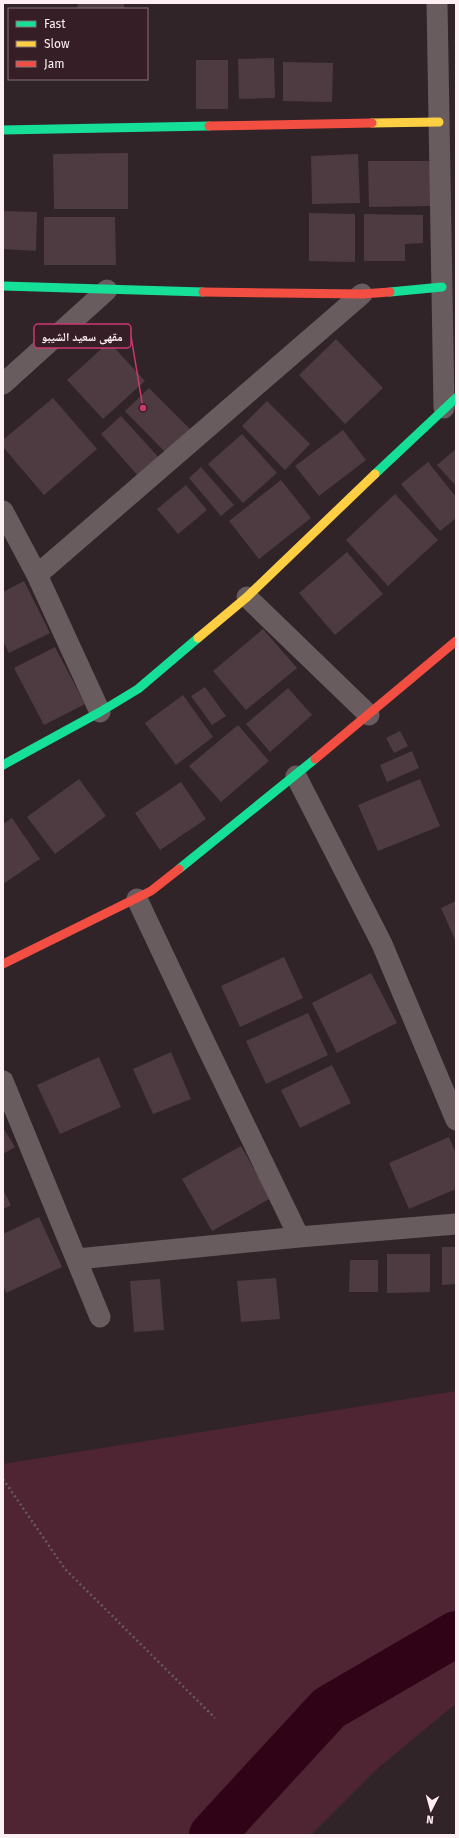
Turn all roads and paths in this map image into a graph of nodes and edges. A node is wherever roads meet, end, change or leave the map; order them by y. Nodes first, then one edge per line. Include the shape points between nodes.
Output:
1 (437, 3) edge
2 (439, 122) junction
3 (3, 130) edge
4 (3, 286) edge
5 (442, 287) junction
6 (107, 290) junction
7 (362, 294) junction
8 (3, 384) edge
9 (450, 403) edge
10 (3, 511) edge
11 (37, 576) junction
12 (247, 597) junction
13 (455, 644) edge
14 (100, 712) junction
15 (369, 715) junction
16 (3, 765) edge
17 (296, 776) junction
18 (137, 898) junction
19 (3, 964) edge
20 (3, 1081) edge
21 (456, 1120) edge
22 (456, 1224) edge
23 (299, 1237) junction
24 (77, 1260) junction
25 (100, 1317) dead end
26 (3, 1479) edge
27 (215, 1718) dead end

1 - 2 street
2 - 3 street
2 - 5 street
4 - 6 street
5 - 7 street
5 - 9 street
6 - 7 street
6 - 8 street
7 - 11 street
9 - 12 street
10 - 11 street
11 - 14 street
12 - 14 street via 138,689
12 - 15 street
13 - 15 street
14 - 16 street
15 - 17 street
17 - 18 street via 151,891
17 - 21 street via 382,944
18 - 19 street
18 - 23 street
20 - 24 street
22 - 23 street
23 - 24 street
24 - 25 street
26 - 27 path via 65,1569

